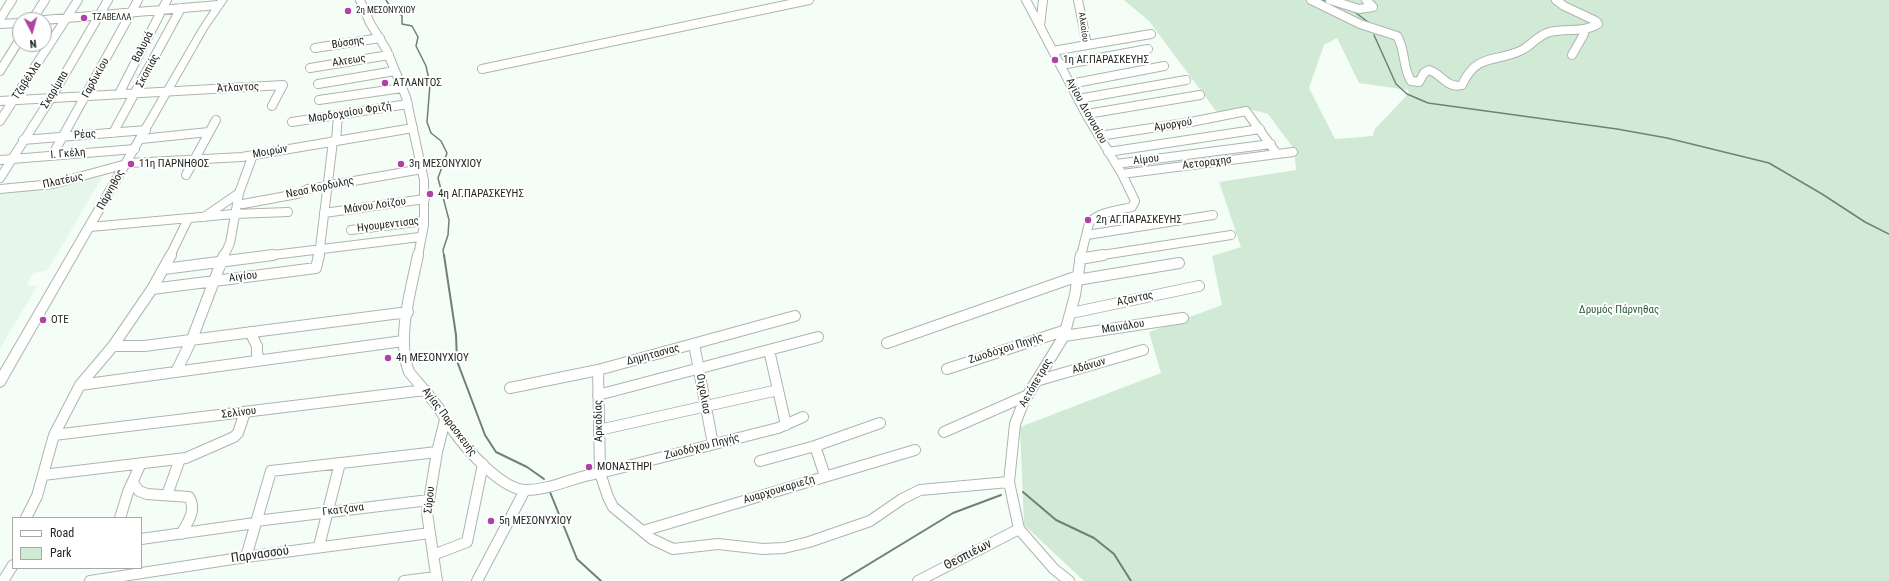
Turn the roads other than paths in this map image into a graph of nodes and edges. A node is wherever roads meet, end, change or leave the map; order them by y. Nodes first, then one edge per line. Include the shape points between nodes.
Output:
1 (12, 0) edge
2 (45, 0) edge
3 (78, 0) edge
4 (108, 0) edge
5 (138, 0) edge
6 (167, 0) edge
7 (360, 0) edge
8 (809, 0) edge
9 (1026, 0) edge
10 (1043, 0) edge
11 (1078, 0) edge
12 (1310, 0) edge
13 (1330, 0) edge
14 (1366, 0) edge
15 (1556, 0) edge
16 (220, 2) edge
17 (181, 8) junction
18 (1359, 9) junction
19 (163, 10) junction
20 (37, 12) edge
21 (132, 12) junction
22 (1341, 14) junction
23 (99, 15) junction
24 (67, 18) junction
25 (0, 19) edge
26 (52, 19) edge
27 (12, 23) edge
28 (0, 24) edge
29 (1040, 26) junction
30 (1585, 28) junction
31 (1151, 34) dead end
32 (380, 38) junction
33 (1087, 45) junction
34 (315, 48) dead end
35 (1148, 49) dead end
36 (12, 50) edge
37 (1053, 52) junction
38 (389, 55) junction
39 (1572, 55) dead end
40 (3, 63) edge
41 (1061, 66) junction
42 (1164, 66) dead end
43 (310, 68) dead end
44 (482, 69) dead end
45 (0, 71) edge
46 (395, 71) junction
47 (1186, 80) dead end
48 (318, 84) dead end
49 (1070, 84) junction
50 (402, 88) junction
51 (168, 92) junction
52 (136, 93) junction
53 (119, 94) junction
54 (86, 96) junction
55 (1200, 96) dead end
56 (51, 98) junction
57 (1078, 98) junction
58 (14, 100) junction
59 (319, 100) dead end
60 (0, 101) edge
61 (408, 104) junction
62 (272, 106) dead end
63 (1087, 114) junction
64 (338, 115) junction
65 (216, 120) dead end
66 (0, 121) edge
67 (292, 122) dead end
68 (413, 128) junction
69 (1260, 128) junction
70 (113, 132) junction
71 (209, 132) junction
72 (144, 134) junction
73 (63, 136) junction
74 (1099, 136) junction
75 (23, 140) junction
76 (334, 141) junction
77 (1271, 144) junction
78 (135, 149) junction
79 (1108, 152) junction
80 (1293, 152) dead end
81 (1277, 154) junction
82 (253, 155) junction
83 (52, 156) junction
84 (12, 159) junction
85 (0, 160) edge
86 (194, 160) junction
87 (125, 164) junction
88 (1116, 164) junction
89 (422, 169) junction
90 (1122, 174) junction
91 (186, 175) dead end
92 (0, 178) edge
93 (328, 185) junction
94 (0, 189) edge
95 (239, 192) junction
96 (425, 199) junction
97 (1135, 201) joint
98 (243, 204) dead end
99 (288, 212) dead end
100 (324, 213) junction
101 (234, 214) junction
102 (1213, 215) dead end
103 (204, 217) junction
104 (188, 219) junction
105 (424, 221) junction
106 (90, 227) junction
107 (352, 230) dead end
108 (1087, 235) junction
109 (1231, 235) dead end
110 (420, 238) junction
111 (320, 250) junction
112 (1080, 259) junction
113 (221, 262) junction
114 (1179, 263) dead end
115 (164, 269) junction
116 (1078, 278) junction
117 (214, 281) junction
118 (1199, 286) dead end
119 (152, 289) junction
120 (408, 312) junction
121 (1071, 313) junction
122 (795, 316) dead end
123 (1183, 318) dead end
124 (250, 332) junction
125 (1065, 333) junction
126 (818, 337) dead end
127 (192, 339) junction
128 (403, 341) junction
129 (887, 343) dead end
130 (694, 344) junction
131 (113, 346) junction
132 (769, 350) junction
133 (1143, 350) dead end
134 (260, 360) junction
135 (699, 368) junction
136 (947, 369) dead end
137 (598, 370) junction
138 (176, 372) junction
139 (0, 382) edge
140 (1036, 382) junction
141 (80, 385) junction
142 (510, 388) dead end
143 (425, 390) junction
144 (778, 390) junction
145 (598, 395) junction
146 (1028, 395) junction
147 (706, 406) junction
148 (245, 412) junction
149 (803, 417) dead end
150 (445, 420) junction
151 (880, 423) dead end
152 (786, 425) junction
153 (599, 430) junction
154 (944, 432) dead end
155 (54, 435) junction
156 (713, 444) junction
157 (815, 446) junction
158 (915, 450) dead end
159 (437, 452) junction
160 (180, 459) junction
161 (760, 461) dead end
162 (340, 463) junction
163 (142, 464) junction
164 (483, 464) junction
165 (600, 473) junction
166 (43, 476) junction
167 (825, 476) junction
168 (1009, 482) junction
169 (133, 483) junction
170 (524, 490) junction
171 (167, 495) junction
172 (429, 500) junction
173 (327, 512) junction
174 (26, 517) edge
175 (120, 517) edge
176 (256, 522) junction
177 (1019, 529) junction
178 (643, 531) junction
179 (430, 532) junction
180 (181, 534) junction
181 (142, 539) edge
182 (319, 546) junction
183 (433, 555) junction
184 (246, 557) junction
185 (12, 567) edge
186 (437, 579) edge
187 (3, 581) edge
188 (90, 581) edge
189 (404, 581) edge
190 (477, 581) edge
191 (918, 581) edge
192 (1069, 581) edge

1 - 25 street
2 - 20 street
3 - 24 street, Τζαβέλλα
4 - 23 street, Σκαρίμπα
5 - 21 street, Γαρδικίου
6 - 19 street, Βαλυρά
7 - 32 street, Αγίας Παρασκευής via 365,14
8 - 44 street
9 - 29 street, Αγίου Διονυσίου
10 - 29 street
11 - 33 street, Αλκαίου
12 - 22 street
13 - 18 street
14 - 18 street via 1373,7
15 - 30 street via 1598,22 1596,26
16 - 17 street
16 - 51 main road, Πάρνηθος
17 - 19 street
17 - 52 street, Σκοπιάς
18 - 22 street
19 - 21 street
19 - 53 street, Βαλυρά
21 - 23 street
21 - 54 street, Γαρδικίου
22 - 30 street via 1360,24 1397,36 1411,81 1418,82 1425,71 1430,69 1449,85 1457,87 1462,85 1466,75 1476,66 1489,59 1519,51 1543,34
23 - 24 street
23 - 56 street, Σκαρίμπα
24 - 26 street
24 - 58 street, Τζαβέλλα
27 - 28 street
29 - 37 street, Αγίου Διονυσίου
30 - 39 street
31 - 33 street
32 - 34 street, Βύσσης
32 - 38 street, Αγίας Παρασκευής
33 - 37 street, Αλκαίου
35 - 41 street
36 - 40 street
37 - 41 street, Αγίου Διονυσίου
38 - 43 street, Αλτεως
38 - 46 street, Αγίας Παρασκευής
40 - 45 street
41 - 49 street, Αγίου Διονυσίου
42 - 49 street
46 - 48 street
46 - 50 street, Αγίας Παρασκευής
47 - 57 street
49 - 57 street, Αγίου Διονυσίου
50 - 59 street
50 - 61 street, Αγίας Παρασκευής
51 - 52 street
51 - 62 street, Άτλαντος via 283,85
51 - 72 main road, Πάρνηθος
52 - 53 street
52 - 70 street, Σκοπιάς
53 - 54 street
54 - 56 street
54 - 73 street, Γαρδικίου
55 - 63 street
56 - 58 street
56 - 75 street, Σκαρίμπα
57 - 63 street, Αγίου Διονυσίου
58 - 60 street
58 - 66 street, Τζαβέλλα
61 - 64 street, Μαρδοχαίου Φριζή
61 - 68 street, Αγίας Παρασκευής
63 - 74 street, Αγίου Διονυσίου
64 - 67 street, Μαρδοχαίου Φριζή
64 - 76 street
65 - 71 street
68 - 76 street, Μοιρών
68 - 89 street, Αγίας Παρασκευής
69 - 74 street, Αμοργού via 1246,111
69 - 77 street
69 - 79 street
70 - 72 street, Ρέας
70 - 73 street, Ρέας
71 - 72 street, Ρέας
71 - 86 street
72 - 78 main road, Πάρνηθος
73 - 75 street, Ρέας
73 - 83 street, Γαρδικίου
74 - 79 street, Αγίου Διονυσίου
75 - 84 street, Σκαρίμπα
76 - 82 street, Μοιρών
76 - 93 street
77 - 81 street
77 - 88 street, Αίμου
78 - 83 street, Ι. Γκέλη
78 - 87 main road, Πάρνηθος
79 - 88 street, Αγίου Διονυσίου
80 - 81 street, Αετοραχησ
81 - 90 street, Αετοραχησ
82 - 86 street, Μοιρών
82 - 95 street
83 - 84 street, Ι. Γκέλη
84 - 85 street, Ι. Γκέλη
84 - 92 street, Σκαρίμπα
86 - 87 street, Μοιρών
86 - 91 street
87 - 94 street, Πλατέως via 53,184
87 - 106 main road, Πάρνηθος
88 - 90 street, Αγίου Διονυσίου
89 - 93 street, Νεασ Κορδυλης
89 - 96 street, Αγίας Παρασκευής
90 - 97 street, Αγίου Διονυσίου
93 - 98 street, Νεασ Κορδυλης via 297,194
93 - 100 street
95 - 101 street
95 - 103 street
96 - 100 street, Μάνου Λοίζου
96 - 105 street, Αγίας Παρασκευής
97 - 108 street, Αετόπετρας via 1134,206 1092,219
99 - 101 street
100 - 111 street
101 - 103 street
101 - 113 street via 230,243
102 - 108 street
103 - 104 street
104 - 106 street
104 - 115 street
105 - 107 street, Ηγουμεντισας
105 - 110 street, Αγίας Παρασκευής
106 - 139 main road, Πάρνηθος
108 - 112 street, Αετόπετρας
109 - 112 street
110 - 111 street, Αιγίου
110 - 120 street, Αγίας Παρασκευής
111 - 113 street, Αιγίου
111 - 117 street, Αιγίου via 316,268
112 - 116 street, Αετόπετρας
113 - 115 street, Αιγίου
113 - 117 street
114 - 116 street
115 - 119 street
116 - 121 street, Αετόπετρας
116 - 129 street
117 - 119 street, Αιγίου
117 - 127 street
118 - 121 street, Αζαντας
119 - 131 street
120 - 124 street
120 - 128 street, Αγίας Παρασκευής
121 - 125 street, Αετόπετρας
122 - 130 street, Δημητασνας
123 - 125 street, Μαινάλου
124 - 127 street
124 - 134 street
125 - 136 street, Ζωοδὀχου Πηγής
125 - 140 street, Αετόπετρας
126 - 132 street
127 - 131 street via 144,346
127 - 138 street
128 - 134 street
128 - 143 street, Αγίας Παρασκευής via 407,367
130 - 135 street, Οιχαλιασ
130 - 137 street, Δημητασνας
131 - 141 street
132 - 135 street
132 - 144 street
133 - 140 street, Αδάνων
134 - 138 street
135 - 145 street
135 - 147 street, Οιχαλιασ
137 - 142 street, Δημητασνας
137 - 145 street, Αρκαδίας
138 - 141 street
140 - 146 street, Αετόπετρας
141 - 155 street
143 - 148 street, Σελίνου
143 - 150 street, Αγίας Παρασκευής
144 - 147 street
144 - 152 street
145 - 153 street, Αρκαδίας
146 - 154 street
146 - 168 street, Αετόπετρας via 1015,424
147 - 153 street
147 - 156 street, Οιχαλιασ
148 - 155 street, Σελίνου
148 - 160 street via 234,437
149 - 152 street, Ζωοδόχου Πηγής
150 - 159 street, Σύρου
150 - 164 street, Αγίας Παρασκευής
151 - 157 street
152 - 156 street, Ζωοδόχου Πηγής
153 - 165 street, Αρκαδίας
155 - 166 street
156 - 165 street, Ζωοδόχου Πηγής
157 - 161 street
157 - 167 street
158 - 167 street, Αυαρχουκαριεζη
159 - 162 street
159 - 172 street, Σύρου
160 - 163 street
160 - 171 street
162 - 173 street
162 - 176 street via 271,471
163 - 166 street
163 - 169 street
164 - 170 street, Αγίας Παρασκευής via 506,484
164 - 183 street via 467,542
165 - 170 street, Αγίας Παρασκευής via 547,487
165 - 178 street via 613,507
166 - 174 street
167 - 178 street, Αυαρχουκαριεζη
168 - 177 street, Αετόπετρας
168 - 178 street via 920,490 870,521 784,548 763,549 718,544 673,549 658,544
169 - 171 street via 139,491
169 - 175 street
170 - 190 street
171 - 180 street via 183,495 192,501 189,518
172 - 173 street, Γκατζανα
172 - 179 street, Σύρου via 427,513
173 - 176 street, Γκατζανα
173 - 182 street
176 - 180 street, Γκατζανα
176 - 184 street
177 - 191 street, Θεσπιέων
177 - 192 street, Αετόπετρας via 1054,569
179 - 182 street, Παρνασσού
179 - 183 street, Σύρου
180 - 181 street, Γκατζανα
182 - 184 street, Παρνασσού
183 - 186 street, Σύρου
184 - 188 street, Παρνασσού
185 - 187 street
186 - 189 street

